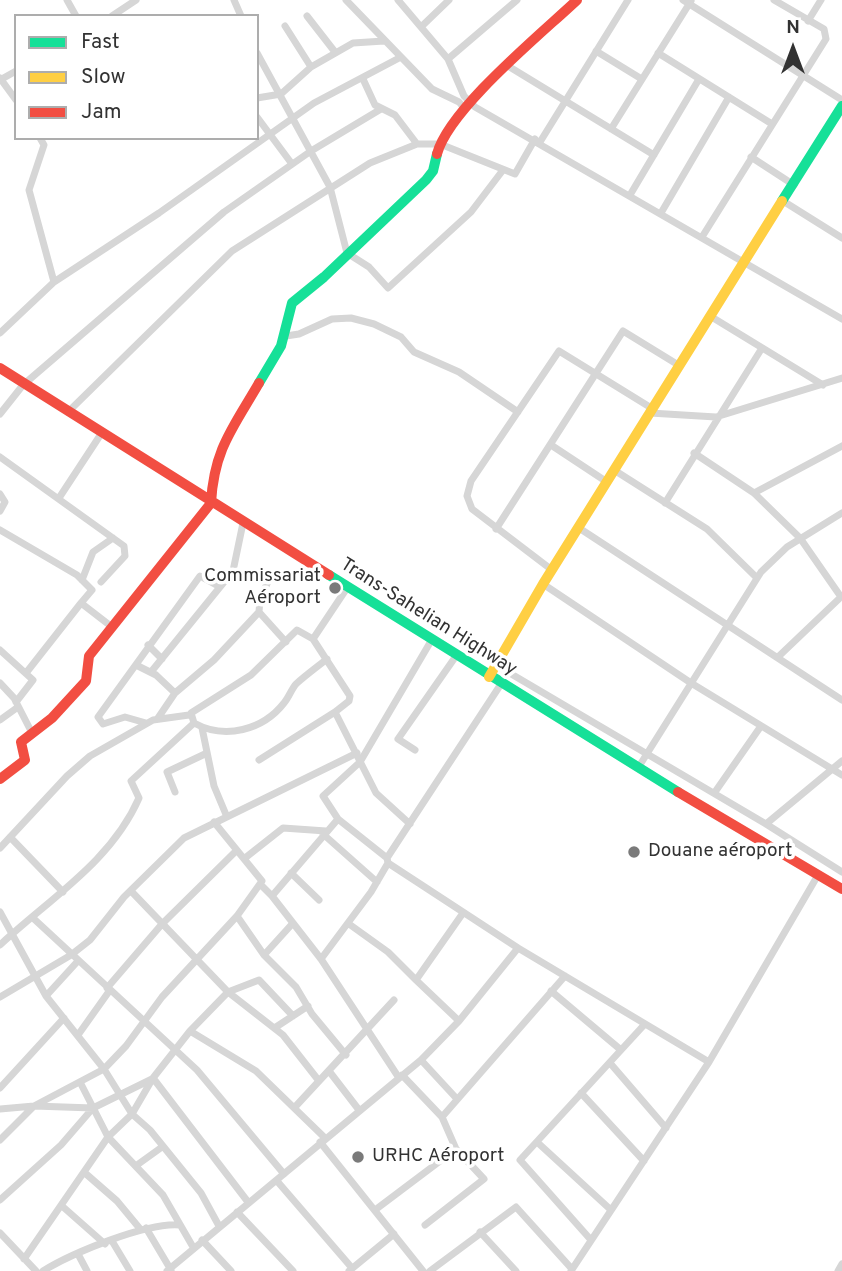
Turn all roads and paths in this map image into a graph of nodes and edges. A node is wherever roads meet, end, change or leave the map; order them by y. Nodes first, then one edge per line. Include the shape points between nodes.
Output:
1 (136, 0) edge
2 (346, 0) edge
3 (449, 0) edge
4 (517, 0) edge
5 (577, 0) edge
6 (628, 0) edge
7 (774, 0) edge
8 (821, 0) edge
9 (401, 1) edge
10 (688, 1) edge
11 (126, 3) edge
12 (307, 16) dead end
13 (808, 21) junction
14 (285, 26) dead end
15 (421, 27) junction
16 (384, 41) junction
17 (597, 51) junction
18 (335, 52) junction
19 (657, 53) junction
20 (259, 56) edge
21 (401, 57) junction
22 (448, 59) junction
23 (508, 66) junction
24 (311, 67) junction
25 (803, 75) junction
26 (640, 78) junction
27 (0, 79) edge
28 (363, 79) junction
29 (699, 79) junction
30 (281, 94) junction
31 (14, 97) edge
32 (729, 97) junction
33 (259, 98) edge
34 (842, 100) edge
35 (565, 101) junction
36 (468, 106) junction
37 (842, 106) edge
38 (381, 109) junction
39 (293, 116) junction
40 (259, 120) edge
41 (772, 124) junction
42 (611, 129) junction
43 (269, 132) junction
44 (259, 139) edge
45 (41, 140) edge
46 (258, 140) edge
47 (537, 141) junction
48 (417, 144) junction
49 (439, 144) junction
50 (311, 151) junction
51 (654, 155) junction
52 (751, 157) junction
53 (292, 164) junction
54 (503, 170) junction
55 (794, 185) junction
56 (330, 187) junction
57 (630, 195) junction
58 (783, 201) junction
59 (661, 213) junction
60 (702, 237) junction
61 (842, 237) edge
62 (347, 253) junction
63 (744, 262) junction
64 (54, 282) junction
65 (710, 316) junction
66 (842, 319) edge
67 (0, 333) edge
68 (286, 336) junction
69 (762, 348) junction
70 (680, 366) junction
71 (0, 368) edge
72 (596, 374) junction
73 (842, 379) edge
74 (23, 385) junction
75 (823, 385) junction
76 (651, 411) junction
77 (518, 412) junction
78 (67, 413) junction
79 (0, 414) edge
80 (716, 417) junction
81 (101, 434) junction
82 (551, 445) junction
83 (842, 446) edge
84 (694, 453) junction
85 (0, 457) edge
86 (614, 470) junction
87 (607, 482) junction
88 (754, 493) junction
89 (0, 494) edge
90 (59, 498) junction
91 (211, 503) junction
92 (665, 503) junction
93 (0, 510) edge
94 (842, 513) edge
95 (243, 523) junction
96 (579, 528) junction
97 (496, 529) junction
98 (0, 530) edge
99 (113, 538) junction
100 (800, 538) junction
101 (552, 570) junction
102 (271, 575) dead end
103 (757, 578) junction
104 (82, 580) junction
105 (101, 582) dead end
106 (543, 584) junction
107 (220, 587) junction
108 (347, 588) junction
109 (842, 597) edge
110 (81, 603) junction
111 (259, 612) junction
112 (728, 624) junction
113 (112, 627) junction
114 (313, 639) junction
115 (431, 640) junction
116 (286, 642) junction
117 (148, 645) junction
118 (0, 650) edge
119 (456, 656) junction
120 (778, 657) junction
121 (162, 659) junction
122 (327, 659) junction
123 (136, 665) junction
124 (496, 665) junction
125 (151, 672) junction
126 (26, 673) junction
127 (489, 677) junction
128 (0, 683) edge
129 (691, 683) junction
130 (501, 684) junction
131 (175, 693) junction
132 (842, 700) edge
133 (17, 704) junction
134 (335, 712) junction
135 (189, 715) junction
136 (158, 718) junction
137 (0, 720) edge
138 (146, 723) junction
139 (194, 723) junction
140 (761, 726) junction
141 (202, 728) junction
142 (32, 733) junction
143 (415, 750) dead end
144 (207, 753) junction
145 (357, 753) junction
146 (647, 754) junction
147 (259, 760) dead end
148 (842, 761) edge
149 (360, 762) junction
150 (638, 768) junction
151 (832, 769) junction
152 (842, 775) edge
153 (0, 779) edge
154 (175, 792) dead end
155 (715, 792) junction
156 (228, 817) junction
157 (338, 819) junction
158 (214, 822) junction
159 (410, 824) junction
160 (766, 824) junction
161 (324, 833) junction
162 (784, 836) junction
163 (10, 837) junction
164 (0, 848) edge
165 (773, 848) junction
166 (236, 851) junction
167 (244, 859) junction
168 (387, 861) junction
169 (842, 872) edge
170 (291, 873) junction
171 (818, 875) junction
172 (377, 882) junction
173 (260, 884) junction
174 (842, 889) edge
175 (131, 891) junction
176 (63, 892) junction
177 (272, 896) junction
178 (319, 900) dead end
179 (0, 912) edge
180 (463, 913) junction
181 (237, 916) junction
182 (33, 918) junction
183 (293, 923) junction
184 (162, 924) junction
185 (349, 924) junction
186 (11, 934) junction
187 (0, 945) edge
188 (518, 948) junction
189 (71, 955) junction
190 (264, 955) junction
191 (196, 959) junction
192 (321, 959) junction
193 (77, 962) junction
194 (33, 975) junction
195 (565, 976) junction
196 (416, 980) junction
197 (108, 989) junction
198 (551, 991) junction
199 (228, 992) junction
200 (46, 996) junction
201 (0, 997) edge
202 (394, 1000) dead end
203 (308, 1006) junction
204 (293, 1016) junction
205 (64, 1018) junction
206 (459, 1021) junction
207 (144, 1022) junction
208 (644, 1025) junction
209 (276, 1027) junction
210 (366, 1030) junction
211 (190, 1031) junction
212 (78, 1035) junction
213 (174, 1050) junction
214 (621, 1050) junction
215 (345, 1055) junction
216 (421, 1060) junction
217 (709, 1062) junction
218 (610, 1063) junction
219 (104, 1069) junction
220 (329, 1071) junction
221 (401, 1077) junction
222 (153, 1078) junction
223 (319, 1081) junction
224 (80, 1082) junction
225 (0, 1087) edge
226 (581, 1093) junction
227 (120, 1094) junction
228 (457, 1099) junction
229 (34, 1106) junction
230 (295, 1107) junction
231 (93, 1108) junction
232 (0, 1109) edge
233 (359, 1110) junction
234 (132, 1114) junction
235 (442, 1117) junction
236 (666, 1128) junction
237 (108, 1137) junction
238 (0, 1140) edge
239 (323, 1140) junction
240 (537, 1142) junction
241 (162, 1147) junction
242 (456, 1149) junction
243 (644, 1161) junction
244 (137, 1165) junction
245 (85, 1173) junction
246 (284, 1174) junction
247 (277, 1181) junction
248 (0, 1200) edge
249 (248, 1202) junction
250 (62, 1206) junction
251 (375, 1210) junction
252 (611, 1210) junction
253 (237, 1212) junction
254 (180, 1225) junction
255 (425, 1225) dead end
256 (219, 1226) junction
257 (144, 1229) junction
258 (480, 1232) junction
259 (0, 1233) edge
260 (394, 1234) junction
261 (202, 1240) junction
262 (591, 1240) junction
263 (109, 1242) junction
264 (193, 1247) junction
265 (78, 1254) junction
266 (26, 1260) junction
267 (842, 1264) edge
268 (170, 1270) edge
269 (350, 1270) edge
270 (572, 1270) edge
271 (22, 1271) edge
272 (36, 1271) edge
273 (43, 1271) edge
274 (88, 1271) edge
275 (130, 1271) edge
276 (230, 1271) edge
277 (293, 1271) edge
278 (423, 1271) edge
279 (430, 1271) edge
280 (516, 1271) edge
281 (838, 1271) edge

1 - 11 street
2 - 16 street
3 - 15 street
4 - 22 street
5 - 23 main road
6 - 17 street
7 - 13 street
8 - 13 street
9 - 15 street
10 - 19 street
10 - 25 street
12 - 18 street
13 - 25 street via 827,34
14 - 24 street
15 - 22 street
16 - 18 street via 353,43
16 - 21 street
17 - 26 street
17 - 35 street
18 - 24 street
19 - 26 street
19 - 29 street
20 - 30 street
21 - 28 street
21 - 36 street via 432,89
22 - 36 street
23 - 35 street
23 - 36 main road
24 - 30 street
25 - 34 street
25 - 41 street
26 - 42 street
27 - 31 street
28 - 38 street
28 - 39 street
29 - 32 street
29 - 51 street
30 - 33 street
30 - 39 street
32 - 41 street
32 - 59 street
35 - 42 street
35 - 47 street
36 - 47 street
36 - 49 main road
37 - 55 main road
38 - 48 street via 395,115
38 - 50 street
39 - 43 street
39 - 50 street
40 - 43 street
41 - 52 street
42 - 51 street
43 - 44 street
43 - 53 street
45 - 64 street via 44,145 29,190
46 - 64 street
47 - 54 street via 518,172
47 - 57 street
48 - 49 street
48 - 56 street via 370,163
49 - 54 street
49 - 62 main road via 433,171 426,180
50 - 53 street
50 - 56 street
51 - 57 street
52 - 55 street
52 - 60 street
53 - 74 street via 194,236
54 - 62 street via 471,212 388,288 369,267
55 - 58 main road
56 - 62 street
56 - 78 street via 232,250
57 - 59 street
58 - 61 street
58 - 63 main road
59 - 60 street
60 - 63 street
62 - 68 main road via 292,303
63 - 65 main road
63 - 66 street
64 - 67 street
65 - 69 street
65 - 70 main road
68 - 77 street via 332,319 374,324
68 - 91 main road via 221,448 213,471
69 - 75 street
69 - 80 street
70 - 72 street via 623,331
70 - 76 main road
71 - 74 main road, Trans-Sahelian Highway
72 - 76 street
72 - 77 street via 559,351
72 - 82 street
73 - 75 street
74 - 78 main road, Trans-Sahelian Highway
74 - 79 street
75 - 80 street
76 - 80 street
76 - 86 main road
77 - 97 street via 468,487 472,509
78 - 81 main road, Trans-Sahelian Highway
80 - 84 street
81 - 90 street
81 - 91 main road, Trans-Sahelian Highway
82 - 87 street
82 - 97 street
83 - 88 street
84 - 88 street
84 - 92 street
85 - 90 street
86 - 87 main road
86 - 92 street
87 - 96 main road
88 - 100 street
89 - 93 street via 5,502
90 - 99 street
91 - 95 main road, Trans-Sahelian Highway
91 - 113 main road
92 - 103 street via 716,537
94 - 100 street
95 - 107 street via 237,562
95 - 108 main road, Trans-Sahelian Highway
96 - 101 main road
96 - 112 street
97 - 101 street
98 - 104 street
99 - 104 street via 93,552
99 - 105 street via 127,552
100 - 103 street
100 - 109 street
101 - 106 main road
102 - 111 street
103 - 112 street
104 - 110 street via 92,592
106 - 124 main road
106 - 129 street
107 - 117 street via 201,575
107 - 121 street
108 - 114 street
108 - 115 main road, Trans-Sahelian Highway
109 - 120 street
110 - 113 street
110 - 126 street
111 - 116 street
111 - 131 street
112 - 120 street
112 - 129 street
113 - 142 main road via 89,656 86,681
114 - 116 street via 298,630
114 - 122 street
115 - 119 main road, Trans-Sahelian Highway
115 - 149 street
116 - 135 street via 251,675
117 - 121 street
117 - 123 street
118 - 126 street
119 - 127 main road, Trans-Sahelian Highway
119 - 143 street via 398,739
120 - 132 street
121 - 125 street
122 - 134 street via 350,696
122 - 141 street via 256,726 229,732
123 - 125 street
123 - 138 street via 98,719 103,724 125,717
124 - 127 main road
124 - 146 street
125 - 131 street
126 - 133 street via 33,681
127 - 130 main road, Trans-Sahelian Highway
128 - 133 street
129 - 140 street
129 - 146 street
130 - 150 main road, Trans-Sahelian Highway
130 - 159 street
131 - 136 street
133 - 137 street
133 - 142 street
134 - 145 street
134 - 147 street
135 - 136 street
135 - 139 street
136 - 138 street
138 - 163 street via 78,765
139 - 141 street
139 - 176 street via 131,781 139,799 125,826
140 - 151 street
140 - 155 street
141 - 144 street
142 - 153 main road via 20,742 23,762
144 - 154 street via 167,772
144 - 156 street via 214,786
145 - 149 street
145 - 156 street
146 - 150 street
146 - 155 street
148 - 151 street
149 - 157 street via 323,796
149 - 159 street via 376,793
150 - 165 main road, Trans-Sahelian Highway
151 - 152 street
151 - 160 street
155 - 160 street
156 - 158 street
157 - 161 street
157 - 168 street
158 - 166 street
158 - 175 street via 184,838
159 - 168 street
160 - 162 street
161 - 167 street via 283,828
161 - 170 street
161 - 172 street
162 - 165 street
162 - 169 street
163 - 164 street
163 - 176 street
165 - 171 main road, Trans-Sahelian Highway
166 - 167 street
166 - 184 street
167 - 173 street
168 - 172 street
168 - 180 street
170 - 177 street
170 - 178 street
171 - 174 main road, Trans-Sahelian Highway
171 - 217 street
172 - 185 street
173 - 177 street
173 - 181 street
175 - 184 street
175 - 189 street via 90,940
176 - 182 street
177 - 183 street
179 - 186 street
180 - 188 street
180 - 196 street
181 - 190 street
181 - 191 street
182 - 186 street
182 - 189 street
183 - 190 street
183 - 192 street
184 - 191 street
184 - 197 street
185 - 192 street
185 - 196 street via 388,952
186 - 187 street
186 - 194 street
188 - 195 street
188 - 206 street
189 - 193 street
189 - 194 street
190 - 203 street
191 - 199 street
191 - 207 street
192 - 210 street
193 - 197 street
193 - 200 street
194 - 200 street
194 - 201 street
195 - 198 street
195 - 208 street
196 - 206 street
197 - 207 street
197 - 212 street
198 - 214 street
198 - 228 street
199 - 204 street via 259,980
199 - 209 street
199 - 211 street
200 - 205 street
202 - 210 street
203 - 204 street
203 - 215 street
204 - 209 street
205 - 212 street
205 - 225 street
206 - 216 street
207 - 213 street
207 - 219 street
208 - 214 street
208 - 217 street
209 - 223 street
210 - 215 street
210 - 221 street
211 - 213 street
211 - 230 street via 256,1070
212 - 219 street
213 - 222 street
213 - 246 street via 197,1070
214 - 218 street
215 - 220 street
216 - 221 street
216 - 228 street
217 - 236 street
218 - 226 street
218 - 236 street
219 - 224 street
219 - 227 street
220 - 223 street
220 - 233 street
221 - 233 street
221 - 235 street
222 - 227 street
222 - 234 street
222 - 249 street
223 - 230 street
224 - 229 street
224 - 231 street
226 - 240 street
226 - 243 street
227 - 231 street
227 - 234 street
228 - 235 street
229 - 231 street
229 - 232 street
229 - 238 street
230 - 239 street
231 - 237 street
231 - 248 street via 61,1145
233 - 239 street
234 - 237 street
234 - 241 street
235 - 242 street
236 - 243 street
237 - 244 street
237 - 245 street
239 - 246 street
239 - 251 street
240 - 252 street
240 - 262 street via 520,1160
241 - 244 street
241 - 256 street via 201,1194
242 - 251 street
242 - 255 street via 484,1179
243 - 252 street
244 - 254 street via 163,1195
245 - 250 street
245 - 257 street
246 - 247 street
247 - 249 street
247 - 269 street
249 - 253 street
250 - 263 street
250 - 266 street
251 - 260 street
252 - 262 street
253 - 256 street
253 - 277 street
254 - 257 street via 164,1223
254 - 264 street
256 - 261 street
257 - 263 street
257 - 268 street
258 - 270 street via 516,1207
258 - 279 street
258 - 280 street
259 - 266 street
260 - 269 street
260 - 278 street
261 - 264 street
261 - 276 street
262 - 270 street
263 - 265 street
263 - 275 street
264 - 268 street
265 - 273 street
265 - 274 street
266 - 271 street
266 - 272 street
267 - 281 street

